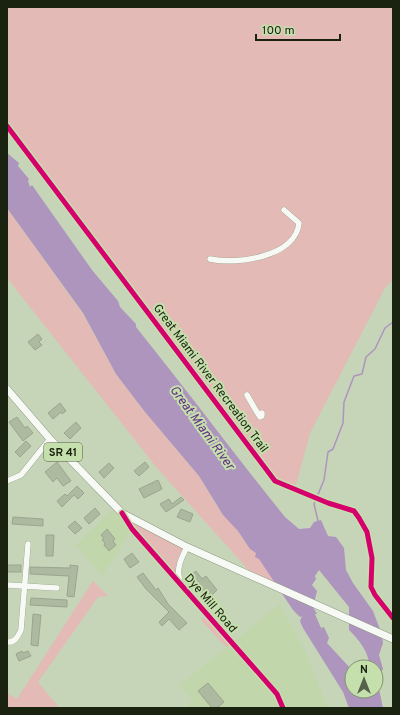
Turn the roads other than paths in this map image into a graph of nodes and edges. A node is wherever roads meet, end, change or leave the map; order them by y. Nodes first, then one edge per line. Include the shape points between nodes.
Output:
1 (284, 210) dead end
2 (210, 259) dead end
3 (7, 389) edge
4 (247, 395) dead end
5 (258, 414) dead end
6 (50, 439) junction
7 (7, 481) edge
8 (122, 513) junction
9 (28, 544) dead end
10 (187, 547) junction
11 (181, 583) junction
12 (7, 585) edge
13 (25, 586) junction
14 (57, 588) dead end
15 (393, 639) edge
16 (7, 642) edge
17 (283, 708) edge

1 - 2 street via 299,223 296,236 289,243 246,260 229,262
3 - 6 main road, SR 41
4 - 5 street
6 - 7 street via 21,475
6 - 8 main road, SR 41
8 - 10 main road, SR 41
8 - 11 street, Dye Mill Road via 132,529
9 - 13 street
10 - 11 street, Dye Mill Road via 179,564
10 - 15 main road, SR 41
11 - 17 street, Dye Mill Road via 276,694
12 - 13 street
13 - 14 street
13 - 16 street via 21,630 18,638 11,643

